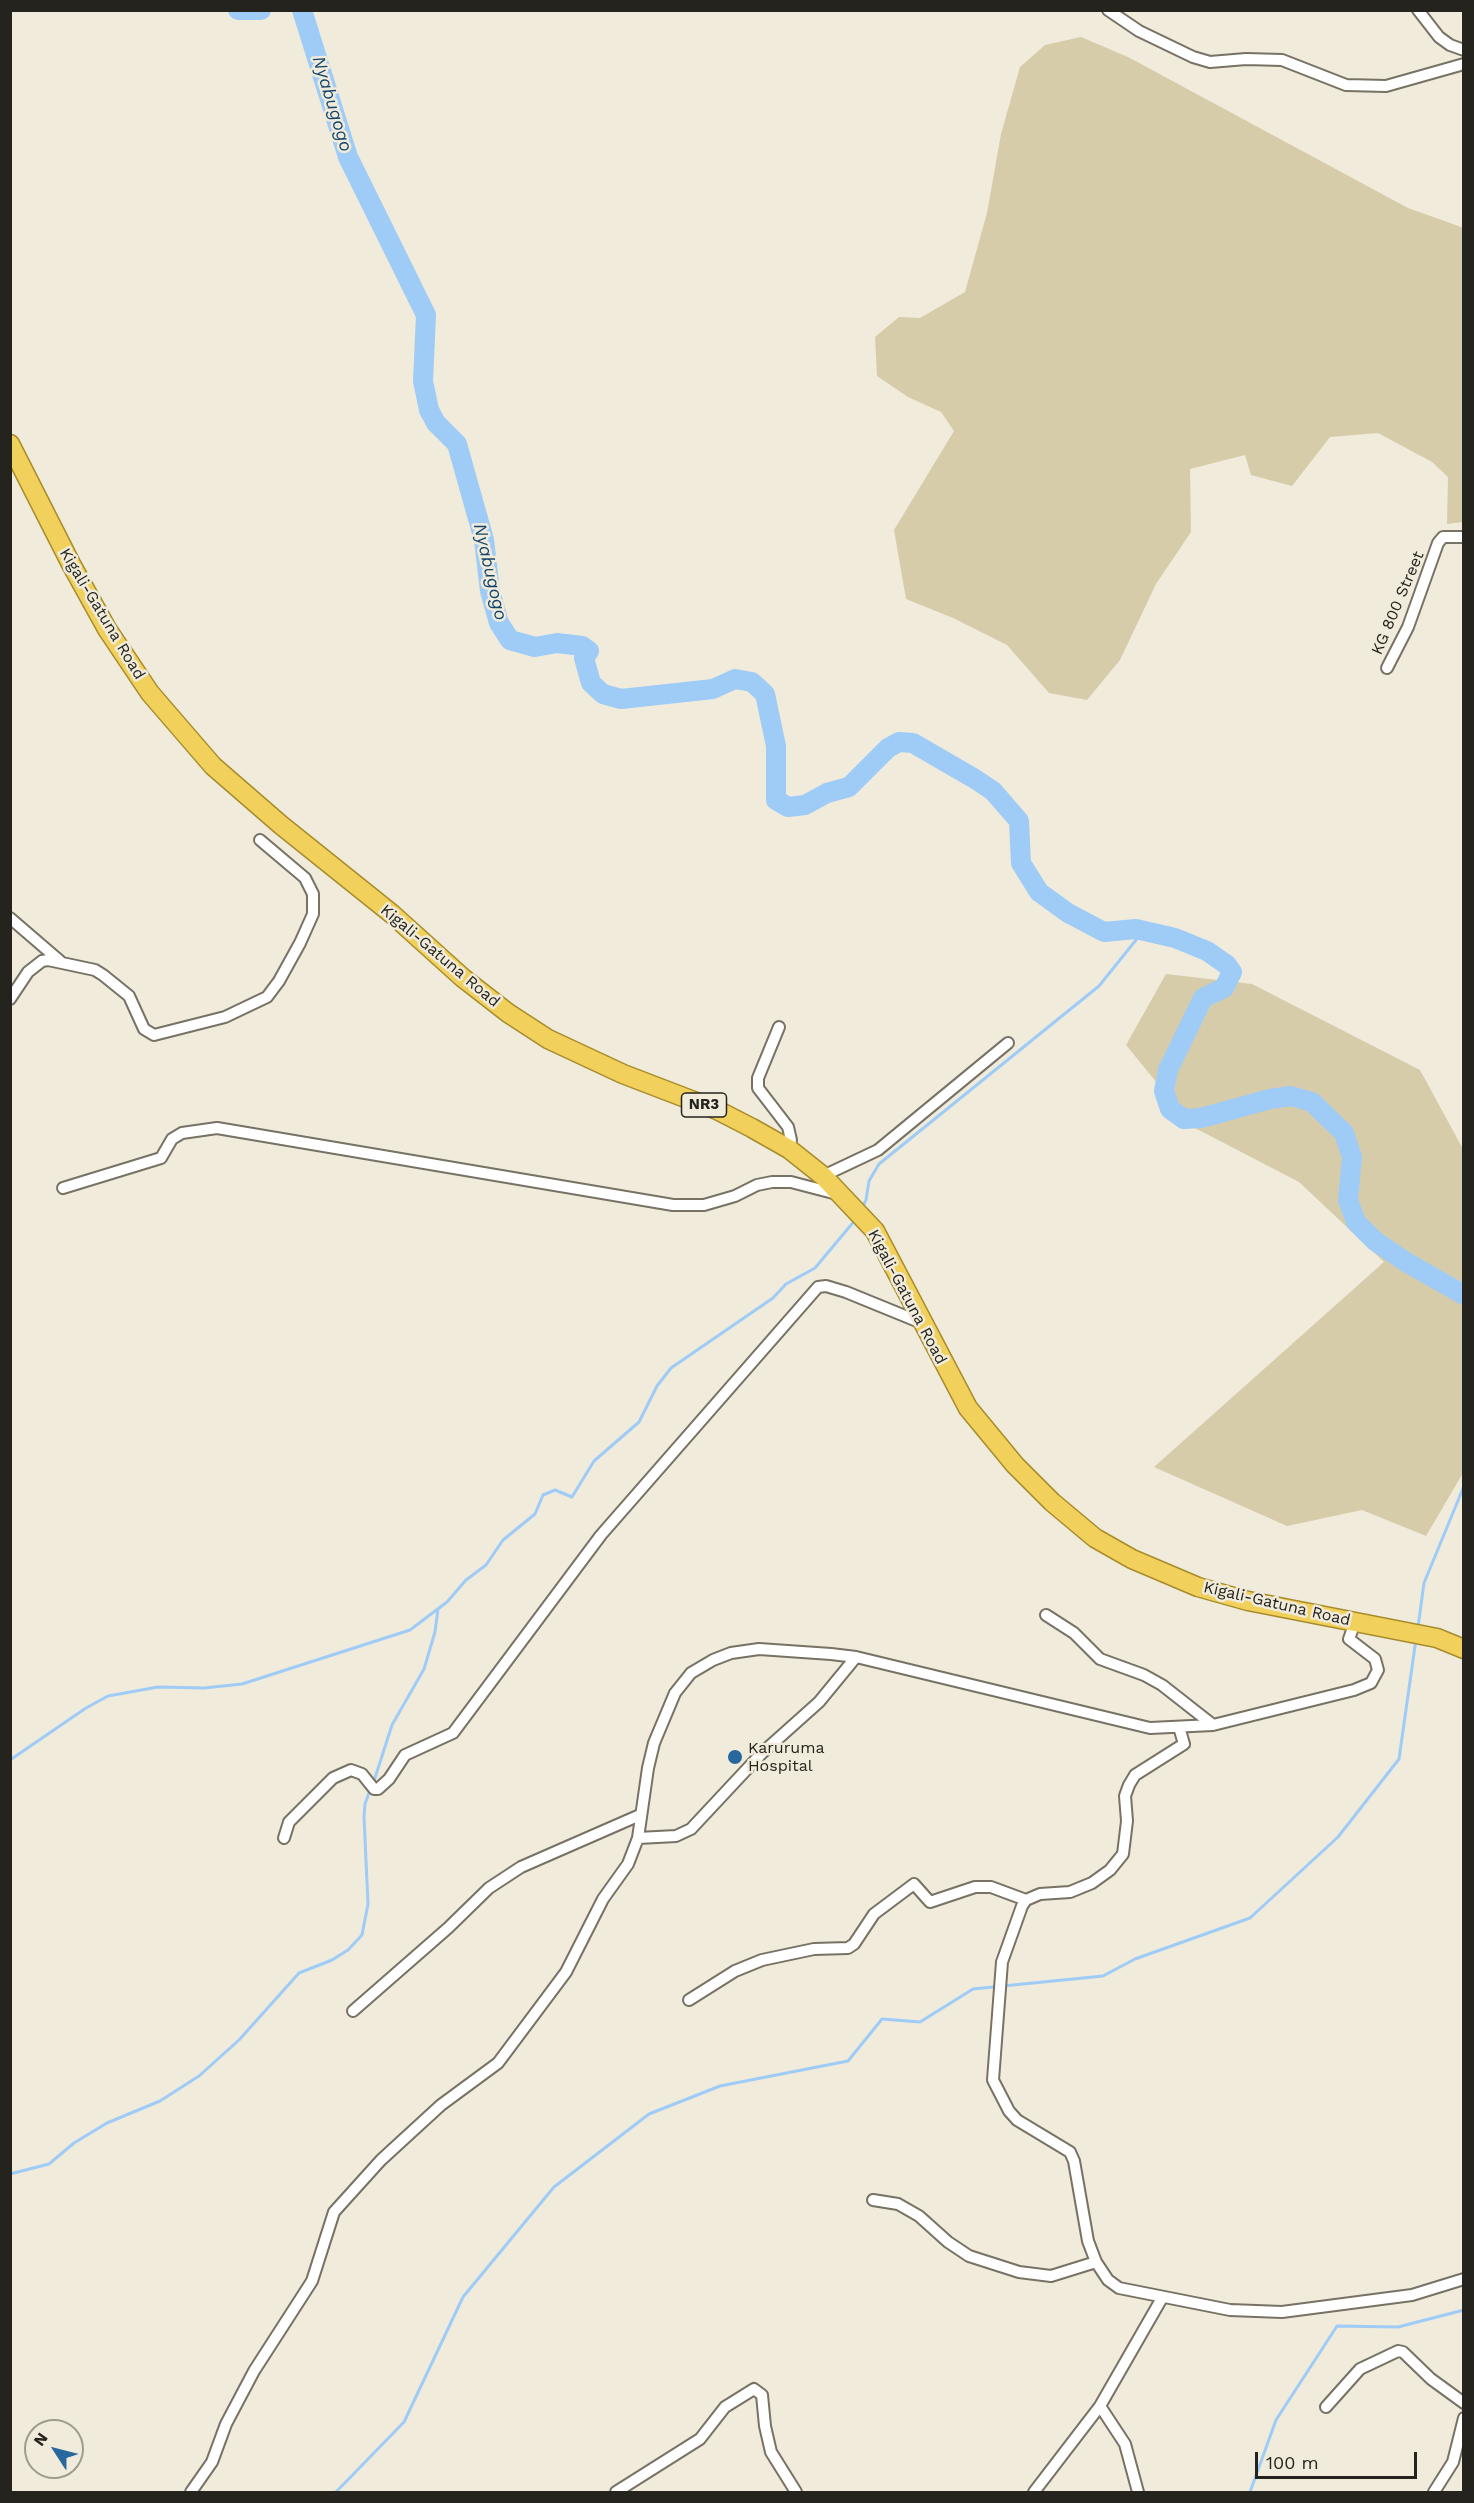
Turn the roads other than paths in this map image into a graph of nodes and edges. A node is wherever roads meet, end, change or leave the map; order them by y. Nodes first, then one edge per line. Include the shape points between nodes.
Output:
1 (1108, 10) edge
2 (1418, 10) edge
3 (1464, 50) edge
4 (1464, 64) edge
5 (10, 444) edge
6 (1464, 537) edge
7 (1387, 668) dead end
8 (260, 840) dead end
9 (10, 918) edge
10 (60, 961) junction
11 (10, 999) edge
12 (779, 1027) dead end
13 (1008, 1043) dead end
14 (789, 1149) junction
15 (823, 1176) junction
16 (63, 1188) dead end
17 (846, 1197) junction
18 (922, 1323) junction
19 (1046, 1615) dead end
20 (1355, 1622) junction
21 (1464, 1649) edge
22 (856, 1657) junction
23 (1214, 1725) junction
24 (1179, 1727) junction
25 (640, 1815) junction
26 (284, 1838) dead end
27 (638, 1838) junction
28 (1026, 1900) junction
29 (689, 2000) dead end
30 (353, 2011) dead end
31 (873, 2200) dead end
32 (1096, 2262) junction
33 (1464, 2279) edge
34 (1162, 2298) junction
35 (1464, 2403) edge
36 (1100, 2406) junction
37 (1326, 2407) dead end
38 (1464, 2418) edge
39 (1458, 2464) edge
40 (191, 2493) edge
41 (616, 2493) edge
42 (796, 2493) edge
43 (1034, 2493) edge
44 (1138, 2493) edge
45 (1434, 2493) edge

1 - 4 street via 1139,31 1193,57 1210,62 1282,60 1346,85 1386,86
2 - 3 street via 1439,36
5 - 14 highway, Kigali-Gatuna Road / NR3 via 71,564 129,663 168,717 231,783 392,914 463,978 548,1039 622,1074 717,1110
6 - 7 street, KG 800 Street via 1443,537 1438,543 1408,627
8 - 10 street via 305,878 313,894 313,915 279,981 267,996 225,1017 154,1035 144,1029 129,996 104,975
9 - 10 street
10 - 11 street via 42,961 35,966
12 - 14 street via 758,1078 758,1088 788,1127
13 - 15 street via 878,1150
14 - 15 highway, Kigali-Gatuna Road / NR3
15 - 17 highway, Kigali-Gatuna Road / NR3
16 - 17 street via 161,1158 172,1139 182,1133 217,1128 673,1205 705,1205 772,1182 791,1182
17 - 18 highway, Kigali-Gatuna Road / NR3 via 875,1231
18 - 20 highway, Kigali-Gatuna Road / NR3 via 968,1408 1015,1465 1095,1538 1132,1559 1198,1587
18 - 26 street via 846,1292 818,1287 601,1535 453,1733 405,1755 378,1789 362,1774 351,1770 333,1778 289,1822
19 - 23 street via 1074,1633 1100,1659 1162,1685
20 - 21 highway, Kigali-Gatuna Road / NR3 via 1437,1638
20 - 23 street via 1349,1639 1375,1659 1378,1670 1371,1683
22 - 24 street via 1150,1728
22 - 25 street via 759,1649 731,1653 691,1673 662,1719
22 - 27 street via 819,1701 762,1753 691,1829 676,1836
23 - 24 street
24 - 28 street via 1184,1744 1136,1775 1129,1785 1125,1796 1123,1854 1110,1870 1070,1892 1040,1894
25 - 27 street
25 - 30 street via 521,1867 489,1888
27 - 40 street via 628,1864 603,1899 566,1972 498,2063 441,2105 381,2160 334,2212 312,2281 235,2404 212,2462
28 - 29 street via 991,1887 975,1887 930,1902 914,1884 874,1914 848,1948 814,1949 762,1960 735,1971
28 - 32 street via 1002,1962 993,2080 1017,2120 1070,2152
31 - 32 street via 898,2204 919,2216 969,2256 1019,2272 1051,2276
32 - 34 street via 1119,2288
33 - 34 street via 1412,2295 1282,2312 1230,2310
34 - 36 street
35 - 37 street via 1398,2351 1360,2369
36 - 43 street
36 - 44 street via 1125,2444
38 - 39 street
39 - 45 street
41 - 42 street via 700,2439 724,2407 754,2389 762,2395 771,2452

